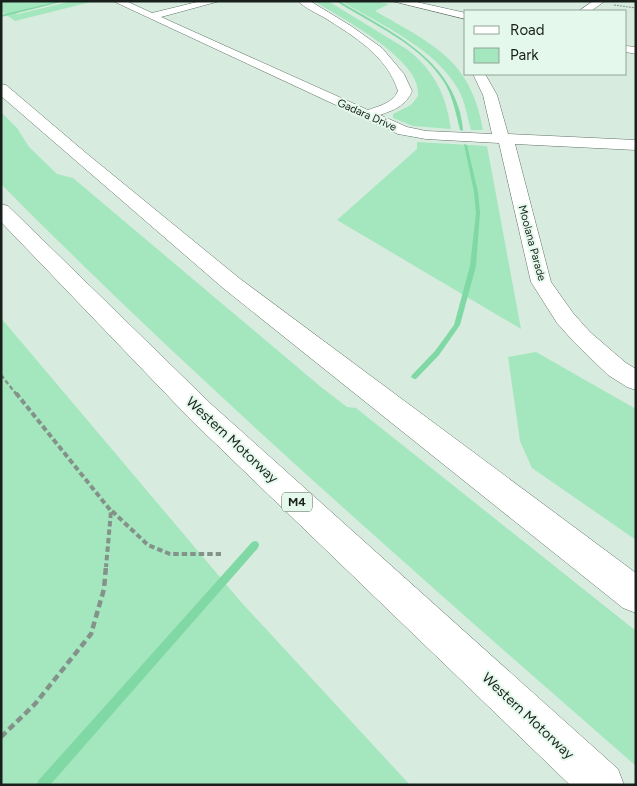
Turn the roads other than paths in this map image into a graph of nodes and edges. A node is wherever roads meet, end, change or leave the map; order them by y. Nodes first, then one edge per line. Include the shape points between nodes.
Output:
1 (215, 1) edge
2 (303, 1) edge
3 (397, 1) edge
4 (584, 1) edge
5 (117, 2) edge
6 (598, 2) edge
7 (586, 10) edge
8 (150, 16) junction
9 (464, 16) edge
10 (480, 75) edge
11 (1, 88) edge
12 (366, 115) junction
13 (503, 138) junction
14 (636, 145) edge
15 (1, 210) edge
16 (636, 382) edge
17 (636, 595) edge
18 (602, 785) edge

1 - 8 street
2 - 12 street via 372,47 400,77 405,92 402,99
3 - 9 street
4 - 6 street
5 - 8 street, Gadara Drive
6 - 7 street
8 - 12 street, Gadara Drive
10 - 13 street, Moolana Parade via 490,95
11 - 17 highway via 80,158 231,282
12 - 13 street, Gadara Drive via 415,134
13 - 14 street, Gadara Drive
13 - 16 street, Moolana Parade via 507,142 542,282 565,318 582,337
15 - 18 highway, Western Motorway / M4 via 201,412

